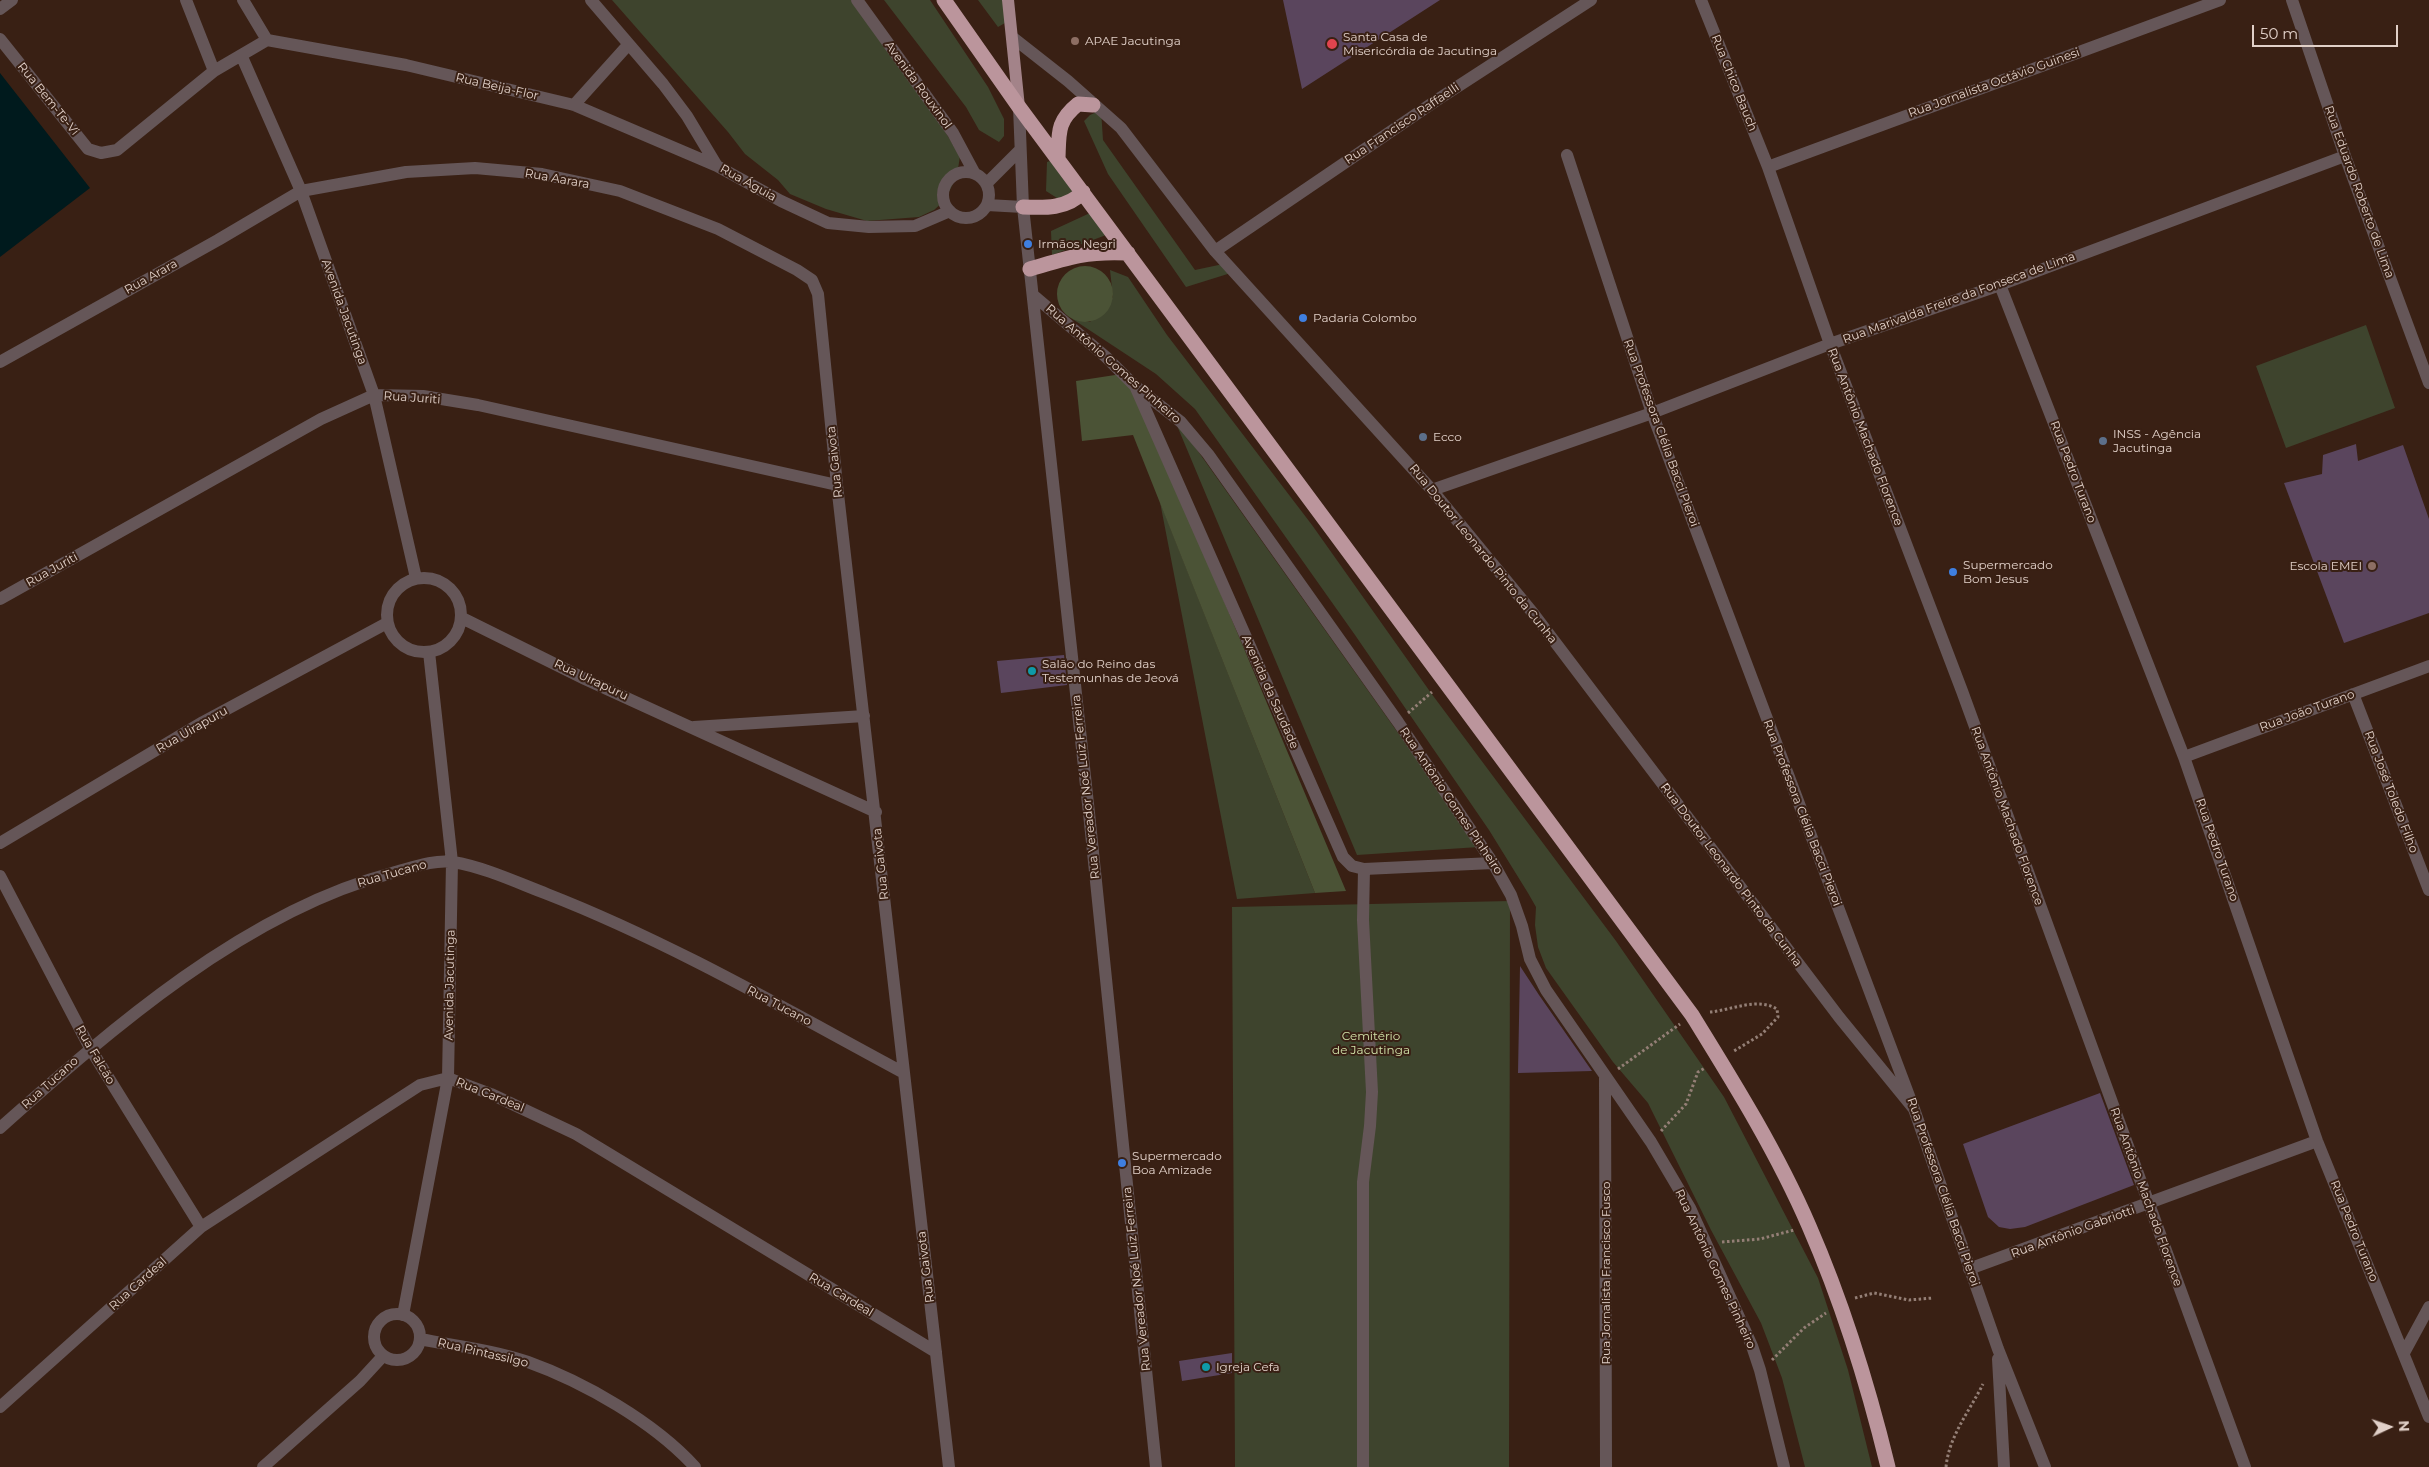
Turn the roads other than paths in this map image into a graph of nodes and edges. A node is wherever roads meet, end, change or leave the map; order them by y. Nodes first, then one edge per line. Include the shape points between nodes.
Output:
1 (12, 0) edge
2 (186, 0) edge
3 (243, 0) edge
4 (591, 0) edge
5 (857, 0) edge
6 (944, 0) edge
7 (1008, 0) edge
8 (1591, 0) edge
9 (1701, 0) edge
10 (2220, 0) edge
11 (2292, 0) edge
12 (0, 9) edge
13 (1012, 37) junction
14 (0, 39) edge
15 (267, 40) junction
16 (628, 45) junction
17 (242, 56) junction
18 (214, 71) junction
19 (574, 105) junction
20 (1093, 105) junction
21 (1019, 107) junction
22 (1019, 151) junction
23 (1567, 155) dead end
24 (2345, 156) junction
25 (1058, 158) junction
26 (717, 166) junction
27 (1768, 167) junction
28 (975, 174) junction
29 (986, 184) junction
30 (301, 190) junction
31 (1083, 192) junction
32 (987, 205) junction
33 (1023, 207) junction
34 (950, 211) junction
35 (1215, 251) junction
36 (1128, 253) junction
37 (1030, 269) junction
38 (797, 270) joint
39 (2000, 285) junction
40 (1033, 295) junction
41 (1830, 344) junction
42 (0, 362) edge
43 (2429, 383) edge
44 (1135, 386) junction
45 (374, 395) junction
46 (1652, 413) junction
47 (837, 485) junction
48 (1432, 490) junction
49 (416, 578) junction
50 (0, 599) edge
51 (462, 618) junction
52 (388, 623) junction
53 (430, 652) junction
54 (2429, 666) edge
55 (2353, 694) junction
56 (864, 716) junction
57 (694, 727) junction
58 (2184, 757) junction
59 (876, 812) junction
60 (0, 844) edge
61 (452, 862) junction
62 (1494, 863) junction
63 (1364, 869) junction
64 (0, 876) edge
65 (2429, 890) edge
66 (90, 1048) junction
67 (904, 1073) junction
68 (448, 1078) junction
69 (1606, 1078) junction
70 (1914, 1109) junction
71 (0, 1128) edge
72 (2317, 1141) junction
73 (2149, 1204) junction
74 (201, 1227) junction
75 (1969, 1269) junction
76 (2429, 1308) edge
77 (403, 1315) junction
78 (420, 1339) junction
79 (1998, 1350) junction
80 (936, 1352) junction
81 (2404, 1353) junction
82 (384, 1356) junction
83 (0, 1407) edge
84 (2429, 1417) edge
85 (263, 1467) edge
86 (695, 1467) edge
87 (949, 1467) edge
88 (1156, 1467) edge
89 (1363, 1467) edge
90 (1606, 1467) edge
91 (1784, 1467) edge
92 (1888, 1467) edge
93 (2004, 1467) edge
94 (2045, 1467) edge
95 (2245, 1467) edge

1 - 12 street
2 - 18 street
3 - 15 street
4 - 16 street, Rua Águia
5 - 28 street, Avenida Rouxinol via 953,134
6 - 21 highway
7 - 13 main road
8 - 35 street, Rua Francisco Raffaelli
9 - 27 street, Rua Chico Bauch
10 - 27 street, Rua Jornalista Octávio Guinesi
11 - 24 street, Rua Eduardo Roberto de Lima
13 - 20 street, Rua Doutor Leonardo Pinto da Cunha
13 - 21 main road
14 - 18 street, Rua Bem-Te-Vi via 88,149 101,153 117,150
15 - 17 street
15 - 19 street, Rua Beija-Flor via 406,65
16 - 19 street
16 - 26 street, Rua Águia via 687,116
17 - 18 street
17 - 30 street, Avenida Jacutinga
19 - 26 street, Rua Beija-Flor
20 - 25 highway via 1078,104 1064,115
20 - 35 street, Rua Doutor Leonardo Pinto da Cunha via 1121,128
21 - 22 street, Rua Vereador Noé Luiz Ferreira
21 - 25 highway
22 - 29 street
22 - 33 street, Rua Vereador Noé Luiz Ferreira
23 - 46 street, Rua Professora Clélia Bacci Pieroi
24 - 39 street, Rua Marivalda Freire da Fonseca de Lima
24 - 43 street, Rua Eduardo Roberto de Lima
25 - 31 highway
26 - 34 street, Rua Águia via 828,223 869,227 915,226
27 - 41 street, Rua Antônio Machado Florence
28 - 29 street
28 - 34 street via 965,172 947,182 944,202
29 - 32 street via 989,194
30 - 38 street, Rua Aarara via 406,172 475,168 542,174 620,191 718,229
30 - 42 street, Rua Arara
30 - 45 street, Avenida Jacutinga
31 - 33 highway via 1077,199 1063,205
31 - 36 highway
32 - 33 street
32 - 34 street via 970,218 959,217
33 - 37 street, Rua Vereador Noé Luiz Ferreira
35 - 48 street, Rua Doutor Leonardo Pinto da Cunha
36 - 37 highway via 1084,253
36 - 92 highway via 1692,1015 1720,1059 1809,1225 1840,1303 1872,1402
37 - 40 street, Rua Vereador Noé Luiz Ferreira
38 - 47 street, Rua Gaivota via 812,280 818,294
39 - 41 street, Rua Marivalda Freire da Fonseca de Lima
39 - 58 street, Rua Pedro Turano
40 - 44 street, Rua Antônio Gomes Pinheiro
40 - 88 street, Rua Vereador Noé Luiz Ferreira
41 - 46 street, Rua Marivalda Freire da Fonseca de Lima
41 - 73 street, Rua Antônio Machado Florence via 1962,691
44 - 62 street, Rua Antônio Gomes Pinheiro via 1181,422 1208,454
44 - 63 street, Avenida da Saudade via 1343,857 1352,866
45 - 47 street, Rua Juriti via 423,396 478,406
45 - 49 street, Avenida Jacutinga
45 - 50 street, Rua Juriti via 321,418
46 - 48 street, Rua Marivalda Freire da Fonseca de Lima
46 - 70 street, Rua Professora Clélia Bacci Pieroi
47 - 56 street, Rua Gaivota
48 - 70 street, Rua Doutor Leonardo Pinto da Cunha via 1534,613 1839,1017
49 - 51 street via 428,577 449,586 459,601
49 - 52 street via 396,590 387,611
51 - 53 street via 452,641
51 - 57 street, Rua Uirapuru via 585,679
52 - 53 street via 392,633 408,649
52 - 60 street, Rua Uirapuru via 203,722
53 - 61 street, Avenida Jacutinga
54 - 55 street, Rua João Turano
55 - 58 street, Rua João Turano
55 - 65 street, Rua José Toledo Filho
56 - 57 street, Rua Uirapuru
56 - 59 street, Rua Gaivota
57 - 59 street, Rua Uirapuru
58 - 72 street, Rua Pedro Turano
59 - 67 street, Rua Gaivota
61 - 66 street, Rua Tucano via 426,864 372,878 326,895 261,928 197,969
61 - 67 street, Rua Tucano via 580,907 685,957
61 - 68 street, Avenida Jacutinga
62 - 63 street
62 - 69 street, Rua Antônio Gomes Pinheiro via 1511,895 1530,959 1546,990
63 - 89 street via 1363,920 1372,1092 1362,1208
64 - 66 street, Rua Falcão
66 - 71 street, Rua Tucano
66 - 74 street, Rua Falcão
67 - 80 street, Rua Gaivota
68 - 74 street, Rua Cardeal via 420,1085
68 - 77 street, Avenida Jacutinga
68 - 80 street, Rua Cardeal via 492,1094 576,1134
69 - 90 street, Rua Jornalista Francisco Fusco
69 - 91 street, Rua Antônio Gomes Pinheiro via 1651,1142 1690,1208 1752,1346
70 - 75 street, Rua Professora Clélia Bacci Pieroi
72 - 73 street, Rua Antônio Gabriotti
72 - 81 street, Rua Pedro Turano
73 - 75 street, Rua Antônio Gabriotti
73 - 95 street, Rua Antônio Machado Florence
74 - 83 street, Rua Cardeal
75 - 79 street, Rua Professora Clélia Bacci Pieroi
76 - 81 street
77 - 78 street via 416,1324
77 - 82 street via 387,1316 376,1327 374,1343
78 - 82 street via 418,1347 406,1358 399,1360
78 - 86 street, Rua Pintassilgo via 527,1362 584,1386 637,1418
79 - 93 street
79 - 94 street, Rua Professora Clélia Bacci Pieroi
80 - 87 street, Rua Gaivota
81 - 84 street, Rua Pedro Turano
82 - 85 street

